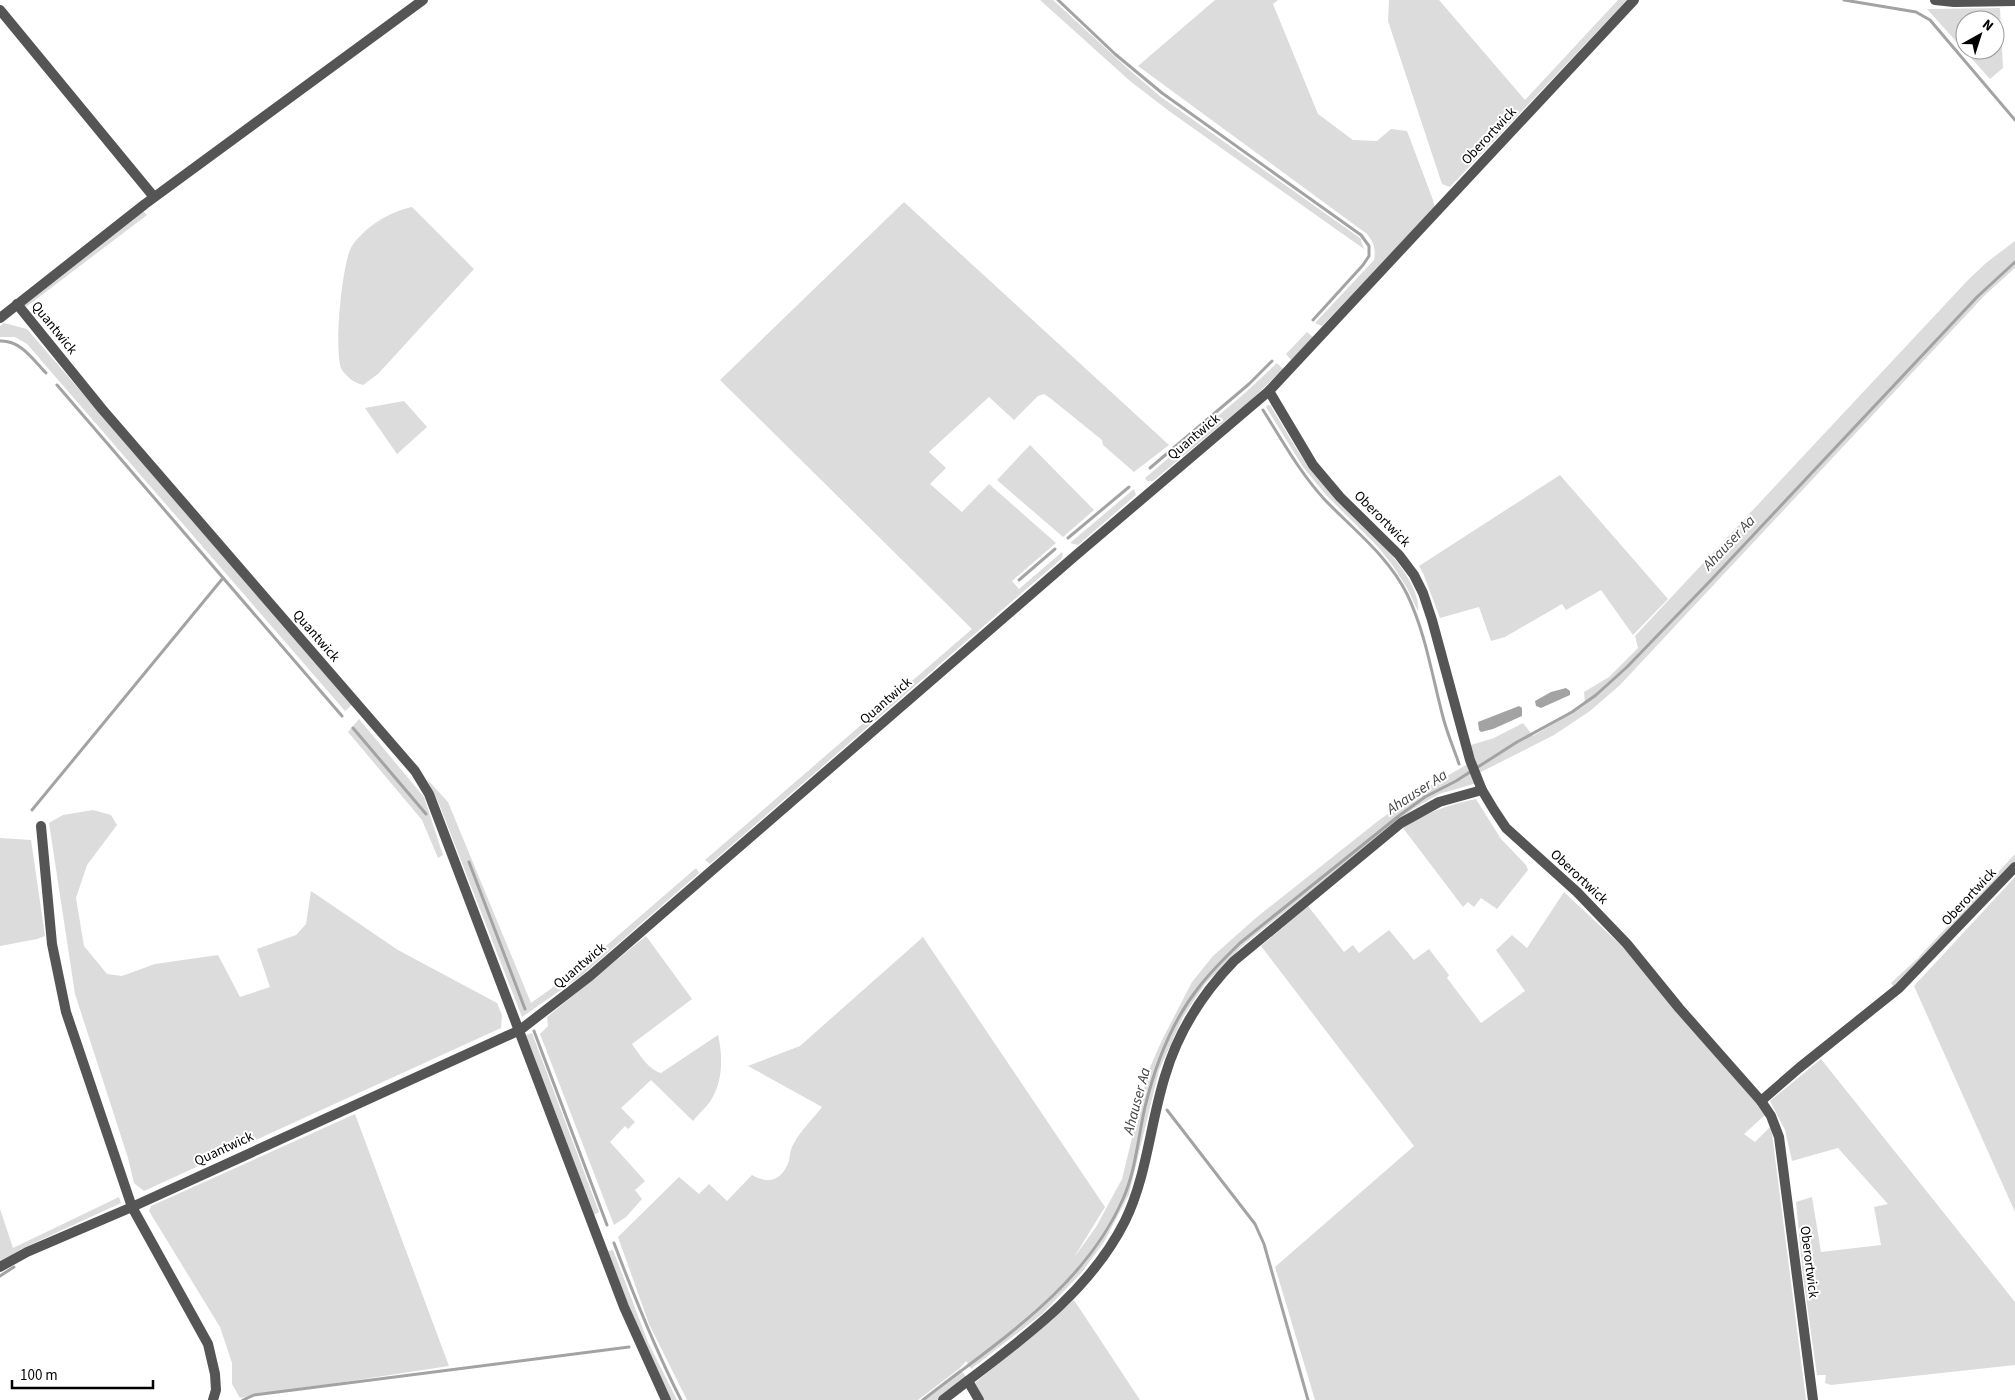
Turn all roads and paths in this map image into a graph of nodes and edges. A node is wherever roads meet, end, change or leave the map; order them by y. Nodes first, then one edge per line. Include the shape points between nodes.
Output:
1 (423, 0) edge
2 (1634, 0) edge
3 (1935, 0) edge
4 (2015, 1) edge
5 (0, 10) edge
6 (154, 197) junction
7 (17, 304) junction
8 (0, 318) edge
9 (1270, 391) junction
10 (1482, 790) junction
11 (41, 826) dead end
12 (2015, 867) edge
13 (520, 1030) junction
14 (1761, 1101) junction
15 (132, 1207) junction
16 (0, 1267) edge
17 (968, 1380) junction
18 (213, 1400) edge
19 (666, 1400) edge
20 (943, 1400) edge
21 (979, 1400) edge
22 (1813, 1400) edge

1 - 6 street, Quantwick
2 - 9 street, Oberortwick
3 - 4 street
5 - 6 street
6 - 7 street, Quantwick
7 - 8 street, Quantwick
7 - 13 street, Quantwick via 102,409 415,772 441,821
9 - 10 street, Oberortwick via 1313,465 1414,575 1432,620 1470,760
9 - 13 street, Quantwick via 590,976
10 - 14 street, Oberortwick via 1506,828 1621,937
10 - 17 street via 1439,802 1401,823 1218,977 1187,1021 1174,1050 1142,1175 1115,1239 1094,1268 1044,1321
11 - 15 street via 52,944 66,1012
12 - 14 street, Oberortwick via 1900,988
13 - 15 street, Quantwick
13 - 19 street, Quantwick via 624,1307
14 - 22 street, Oberortwick via 1780,1137
15 - 16 street, Quantwick
15 - 18 street via 208,1344 215,1374
17 - 20 street
17 - 21 street

